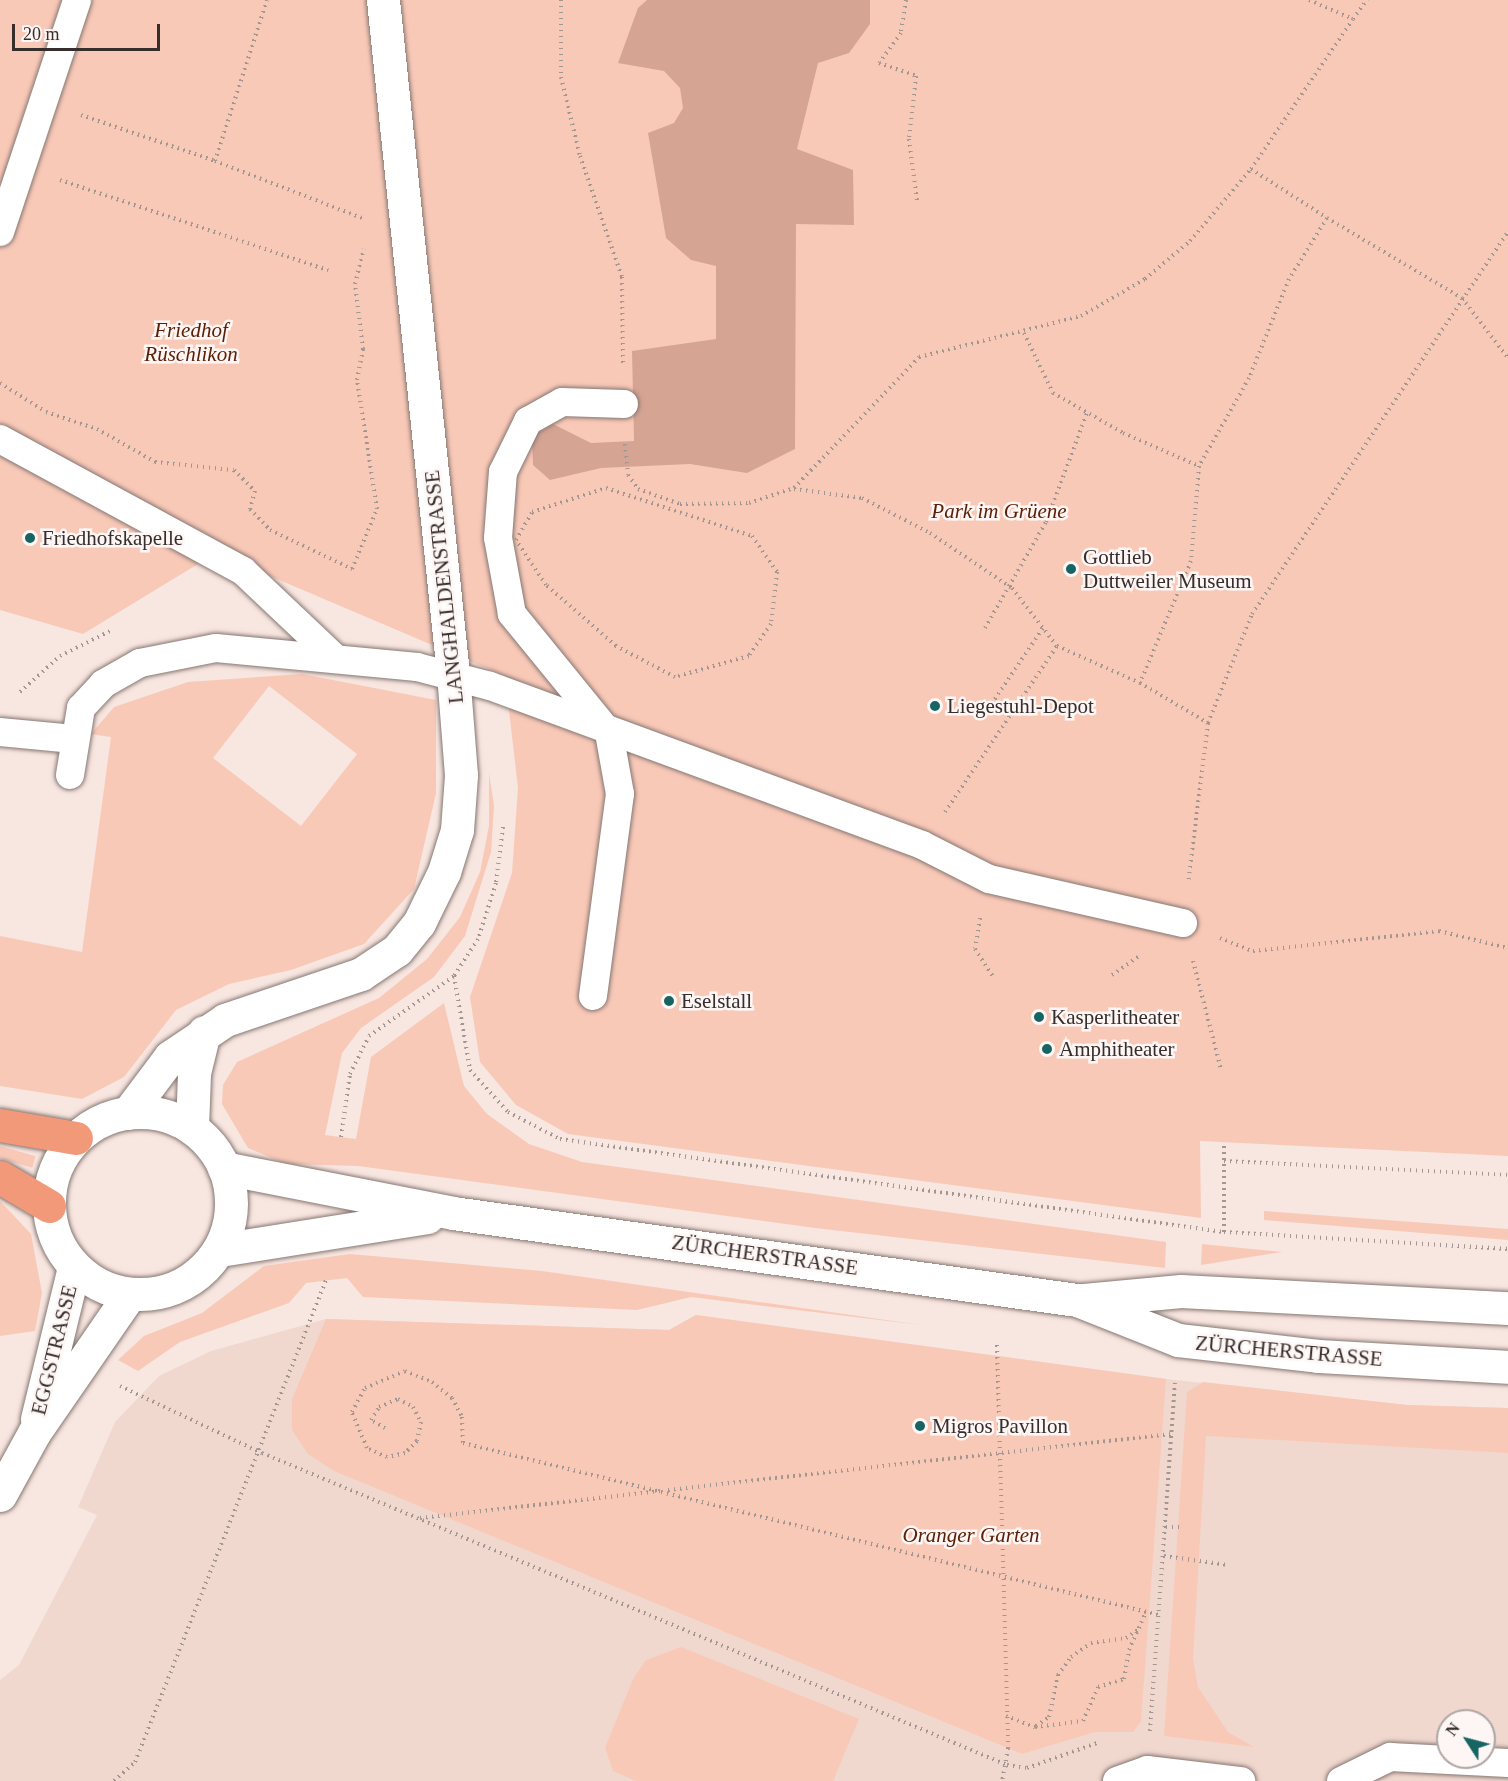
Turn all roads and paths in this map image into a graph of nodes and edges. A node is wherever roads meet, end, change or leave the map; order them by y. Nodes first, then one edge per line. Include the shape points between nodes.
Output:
1 (77, 0) edge
2 (267, 0) edge
3 (383, 0) edge
4 (561, 0) edge
5 (906, 0) edge
6 (1309, 0) edge
7 (1367, 0) edge
8 (1353, 19) junction
9 (43, 102) junction
10 (215, 161) junction
11 (22, 167) junction
12 (1251, 170) junction
13 (918, 201) dead end
14 (1326, 218) junction
15 (366, 230) dead end
16 (1508, 231) edge
17 (0, 232) edge
18 (365, 240) dead end
19 (328, 270) dead end
20 (1462, 298) junction
21 (1024, 333) junction
22 (1508, 358) edge
23 (0, 383) edge
24 (624, 404) junction
25 (1087, 413) junction
26 (0, 440) edge
27 (1199, 466) junction
28 (794, 488) junction
29 (638, 489) junction
30 (646, 502) junction
31 (1012, 588) junction
32 (1043, 627) junction
33 (985, 628) dead end
34 (1057, 646) junction
35 (335, 658) junction
36 (453, 674) junction
37 (1140, 683) junction
38 (988, 709) dead end
39 (1208, 723) junction
40 (0, 732) edge
41 (609, 733) junction
42 (74, 739) junction
43 (70, 775) dead end
44 (503, 820) dead end
45 (922, 845) junction
46 (989, 879) junction
47 (1183, 923) junction
48 (1508, 948) edge
49 (454, 976) junction
50 (994, 978) dead end
51 (593, 996) dead end
52 (204, 1032) junction
53 (1221, 1069) dead end
54 (128, 1113) junction
55 (0, 1125) edge
56 (192, 1128) junction
57 (341, 1137) dead end
58 (76, 1138) junction
59 (1224, 1146) dead end
60 (1224, 1161) junction
61 (224, 1168) junction
62 (1508, 1175) edge
63 (0, 1177) edge
64 (49, 1206) junction
65 (453, 1214) junction
66 (1224, 1232) junction
67 (1508, 1249) edge
68 (219, 1250) junction
69 (75, 1267) junction
70 (326, 1280) dead end
71 (130, 1294) junction
72 (1077, 1300) junction
73 (1508, 1308) edge
74 (997, 1345) dead end
75 (1508, 1367) edge
76 (1175, 1370) dead end
77 (120, 1385) dead end
78 (385, 1428) dead end
79 (34, 1432) junction
80 (1171, 1434) junction
81 (262, 1453) junction
82 (1000, 1456) junction
83 (665, 1490) junction
84 (0, 1495) edge
85 (419, 1518) junction
86 (1166, 1527) junction
87 (1184, 1527) dead end
88 (1164, 1556) junction
89 (1228, 1565) dead end
90 (1003, 1576) junction
91 (1146, 1611) junction
92 (1160, 1615) junction
93 (1143, 1625) junction
94 (1006, 1716) junction
95 (1035, 1727) junction
96 (1106, 1742) dead end
97 (1508, 1763) edge
98 (1007, 1765) junction
99 (1147, 1770) junction
100 (114, 1781) edge
101 (1002, 1781) edge
102 (1117, 1781) edge
103 (1241, 1781) edge
104 (1341, 1781) edge

1 - 9 lane
2 - 10 path
3 - 36 main road, LANGHALDENSTRASSE
4 - 24 path via 561,77 580,156 622,277
5 - 13 path via 901,33 879,63 916,76 909,139
6 - 8 path
7 - 8 path
8 - 12 path
9 - 10 path
9 - 11 lane
10 - 15 path via 368,220
11 - 17 lane
11 - 19 path
12 - 14 path
12 - 21 path via 1190,241 1145,279 1081,316
14 - 20 path
14 - 27 path via 1290,279 1249,378
16 - 20 path
18 - 23 path via 355,284 363,349 357,380 377,509 352,569 270,530 250,509 255,491 234,470 155,462 97,429 46,412
20 - 22 path
20 - 39 path via 1252,614
21 - 25 path via 1053,393
21 - 28 path via 919,357
24 - 29 path via 628,475
24 - 41 lane via 562,402 528,421 503,472 498,538 512,614
25 - 27 path
25 - 31 path via 1046,522
26 - 35 lane via 243,571
27 - 37 path via 1191,561
28 - 29 path via 749,503 680,504
28 - 31 path via 862,498 930,533
29 - 30 path
30 - 30 path via 606,488 567,496 532,512 516,540 546,585 616,646 675,677 748,656 771,624 777,572 752,536
31 - 32 path
31 - 33 path
32 - 34 path
32 - 38 path
34 - 37 path
34 - 45 path
35 - 36 lane
35 - 42 lane via 216,648 168,654 103,684 81,708
36 - 41 lane
36 - 52 main road, LANGHALDENSTRASSE via 461,775 457,830 444,872 419,923 397,950 361,974 225,1020
37 - 39 path
39 - 47 path
40 - 42 lane
41 - 45 lane
41 - 51 lane via 620,794
42 - 43 lane
44 - 49 path via 496,883 478,939
45 - 46 lane
46 - 47 lane
46 - 50 path via 975,949
47 - 48 path via 1252,951 1439,932
47 - 53 path
49 - 57 path via 369,1036 350,1074
49 - 66 path via 470,1070 508,1112 560,1139
52 - 54 main road, LANGHALDENSTRASSE via 151,1076
52 - 56 main road via 194,1073
54 - 56 main road via 172,1117
54 - 58 main road
55 - 58 highway
56 - 61 main road
58 - 64 main road via 56,1169
59 - 60 path
60 - 62 path
60 - 66 path
61 - 65 main road, ZÜRCHERSTRASSE
61 - 68 main road via 232,1201
63 - 64 highway
64 - 69 main road via 56,1239
65 - 68 main road, ZÜRCHERSTRASSE
65 - 72 main road, ZÜRCHERSTRASSE
66 - 67 path
68 - 71 main road via 190,1280 151,1294
69 - 71 main road via 109,1290
69 - 79 main road, EGGSTRASSE
70 - 81 path
71 - 79 main road, EGGSTRASSE
72 - 73 main road, ZÜRCHERSTRASSE via 1181,1291
72 - 75 main road, ZÜRCHERSTRASSE via 1178,1340 1318,1356
74 - 82 path
76 - 80 path
77 - 81 path
78 - 83 path via 370,1420 379,1407 398,1399 413,1407 421,1422 417,1441 405,1453 387,1457 367,1448 352,1412 365,1388 405,1371 432,1382 452,1398 462,1417 463,1443
79 - 84 main road, EGGSTRASSE
80 - 82 path
80 - 86 path
81 - 85 path
81 - 100 path via 135,1762
82 - 83 path
82 - 90 path
83 - 85 path
83 - 90 path
85 - 98 path
86 - 87 path
86 - 88 path
88 - 89 path
88 - 92 path
90 - 91 path
90 - 94 path
91 - 92 path
91 - 93 path
92 - 99 path
93 - 95 path via 1126,1638 1090,1643 1071,1657 1058,1675 1049,1717
93 - 95 path via 1129,1650 1124,1679 1098,1687 1083,1721
94 - 95 path
94 - 98 path
96 - 98 path via 1027,1768
97 - 104 lane via 1390,1757
98 - 101 path
99 - 102 lane
99 - 103 lane

